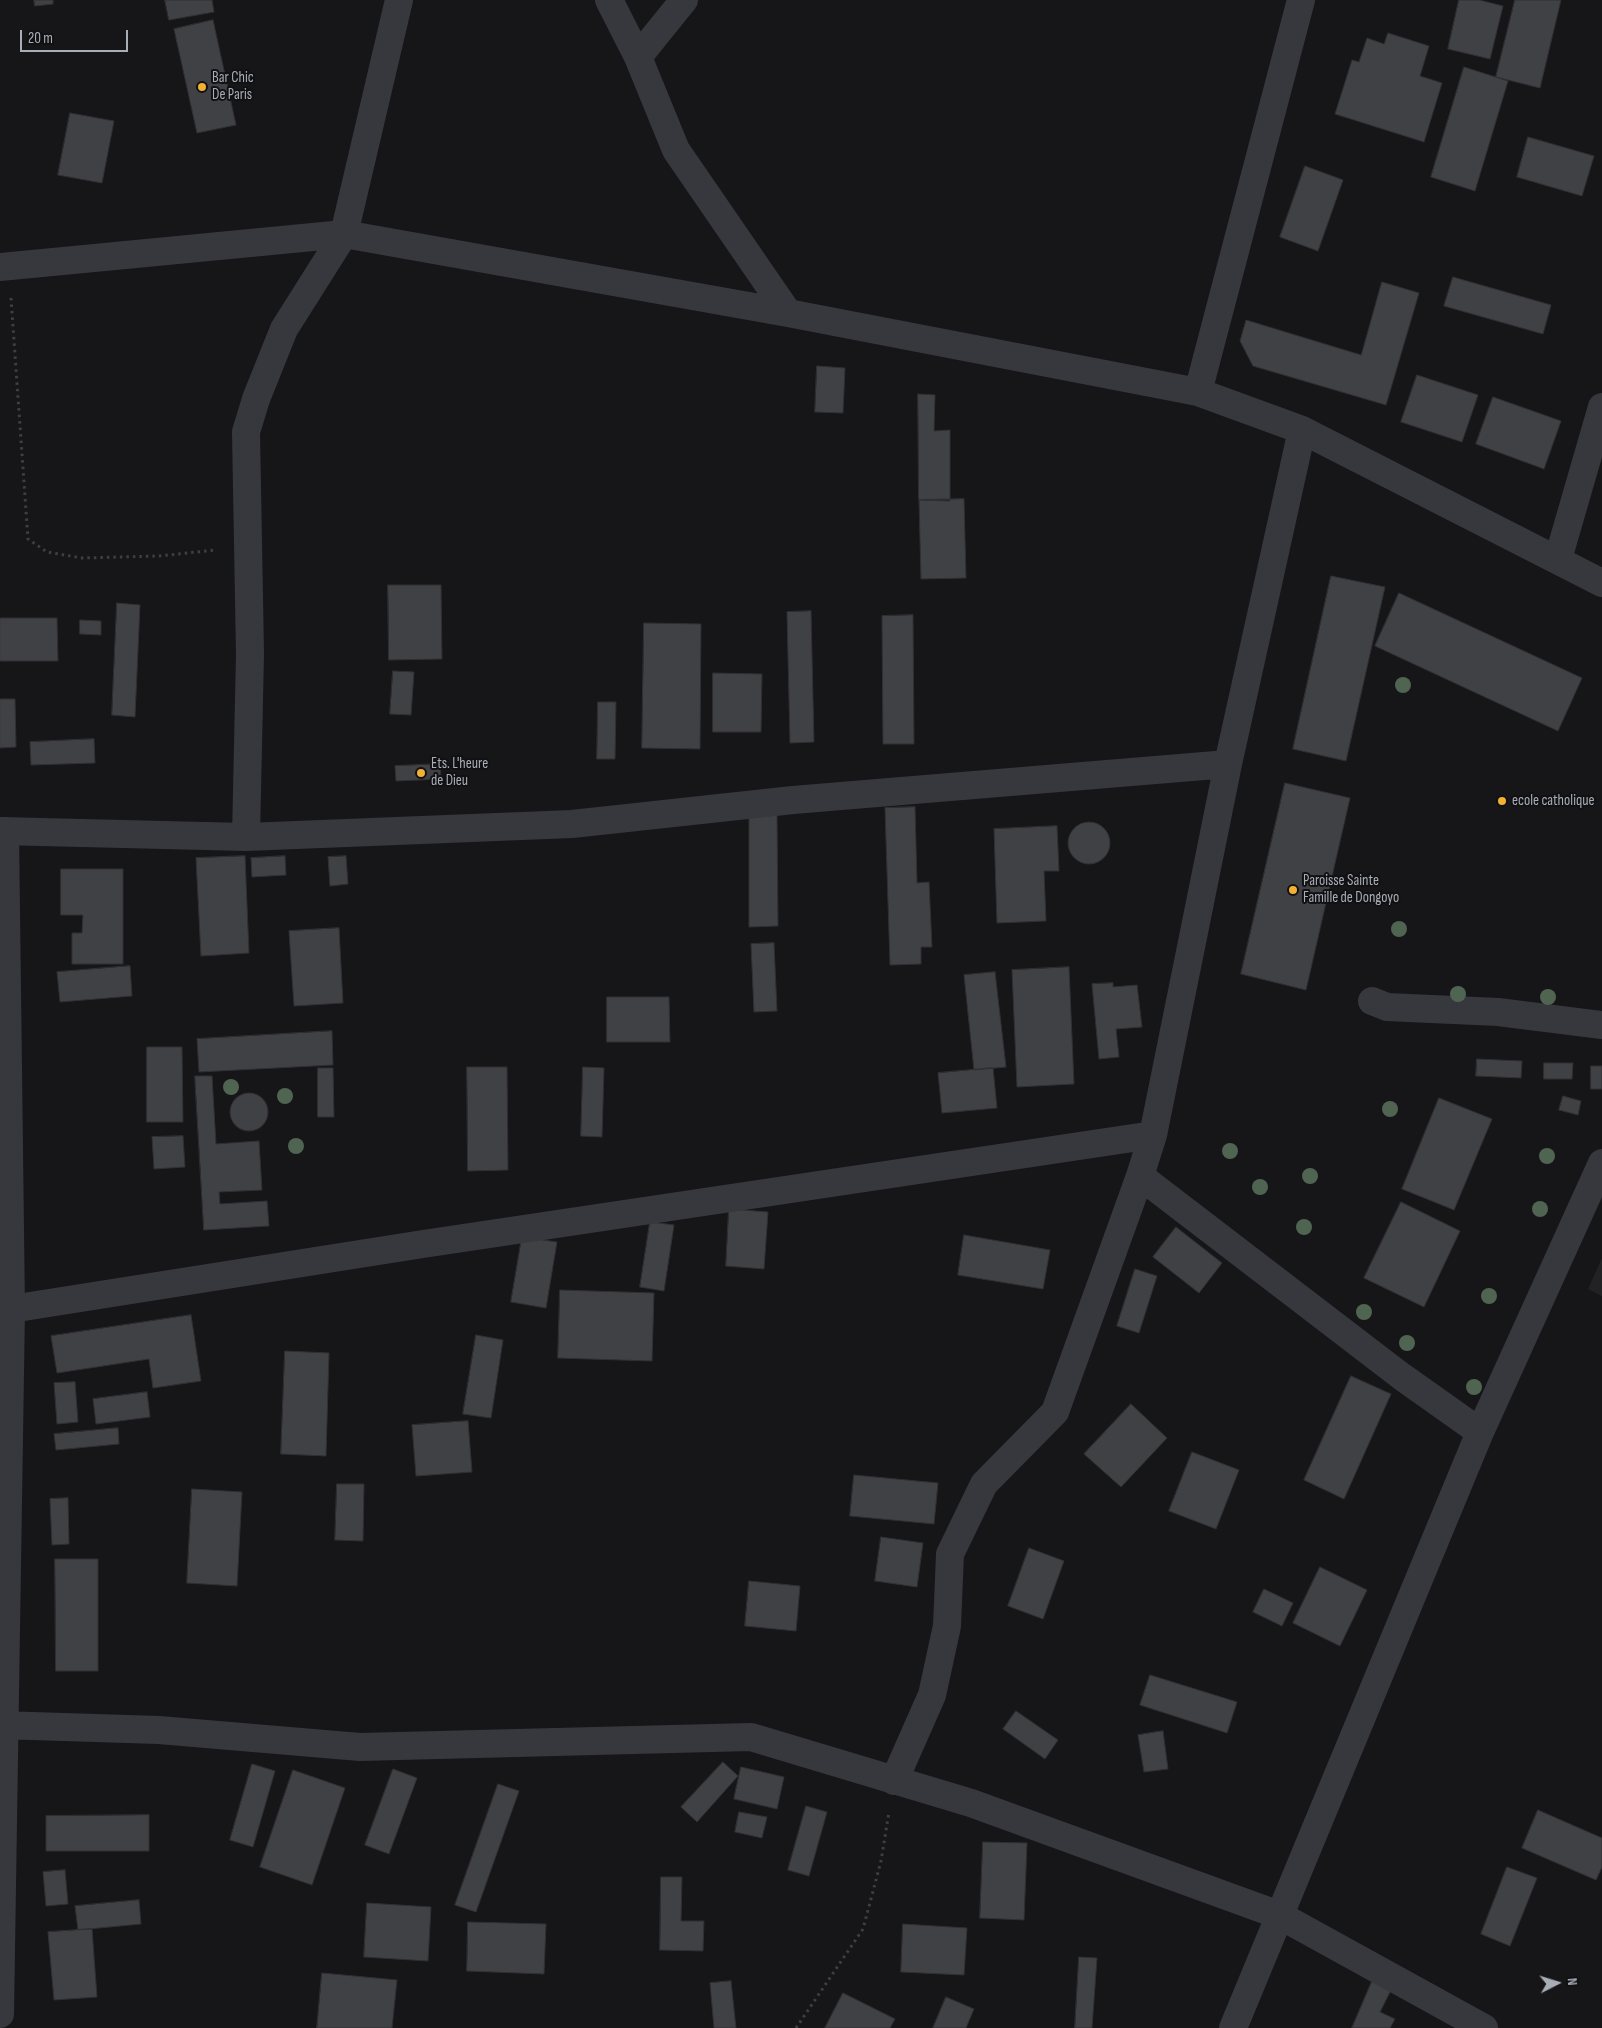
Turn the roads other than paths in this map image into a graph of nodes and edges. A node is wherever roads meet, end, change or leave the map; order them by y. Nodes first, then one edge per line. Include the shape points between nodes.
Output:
1 (399, 0) edge
2 (609, 0) edge
3 (684, 0) edge
4 (1301, 0) edge
5 (638, 57) junction
6 (344, 234) junction
7 (4, 266) edge
8 (788, 313) junction
9 (1198, 392) junction
10 (1602, 407) edge
11 (1302, 430) junction
12 (1558, 559) junction
13 (1602, 583) edge
14 (1228, 764) junction
15 (2, 831) edge
16 (246, 837) junction
17 (1372, 1001) dead end
18 (1602, 1024) edge
19 (1153, 1135) junction
20 (1602, 1163) edge
21 (1140, 1176) junction
22 (12, 1309) junction
23 (1480, 1432) junction
24 (2, 1725) edge
25 (894, 1781) junction
26 (1279, 1915) junction
27 (0, 2014) edge
28 (1232, 2028) edge
29 (1484, 2028) edge

1 - 6 street
2 - 5 street
3 - 5 street
4 - 9 street
5 - 8 street via 676,150
6 - 7 street
6 - 8 street
6 - 16 street via 284,329 246,432 250,654
8 - 9 street
9 - 11 street
10 - 12 street
11 - 12 street
11 - 14 street
12 - 13 street
14 - 16 street via 793,800 572,824
14 - 19 street
15 - 16 street
15 - 22 street
17 - 18 street via 1387,1008 1498,1012
19 - 21 street
19 - 22 street via 413,1245
20 - 23 street
21 - 23 street via 1401,1376
21 - 25 street via 1055,1412 984,1484 950,1554 947,1626 932,1695
22 - 24 street
23 - 26 street
24 - 25 street via 159,1730 360,1747 751,1737
24 - 27 street
25 - 26 street via 971,1803
26 - 28 street
26 - 29 street

